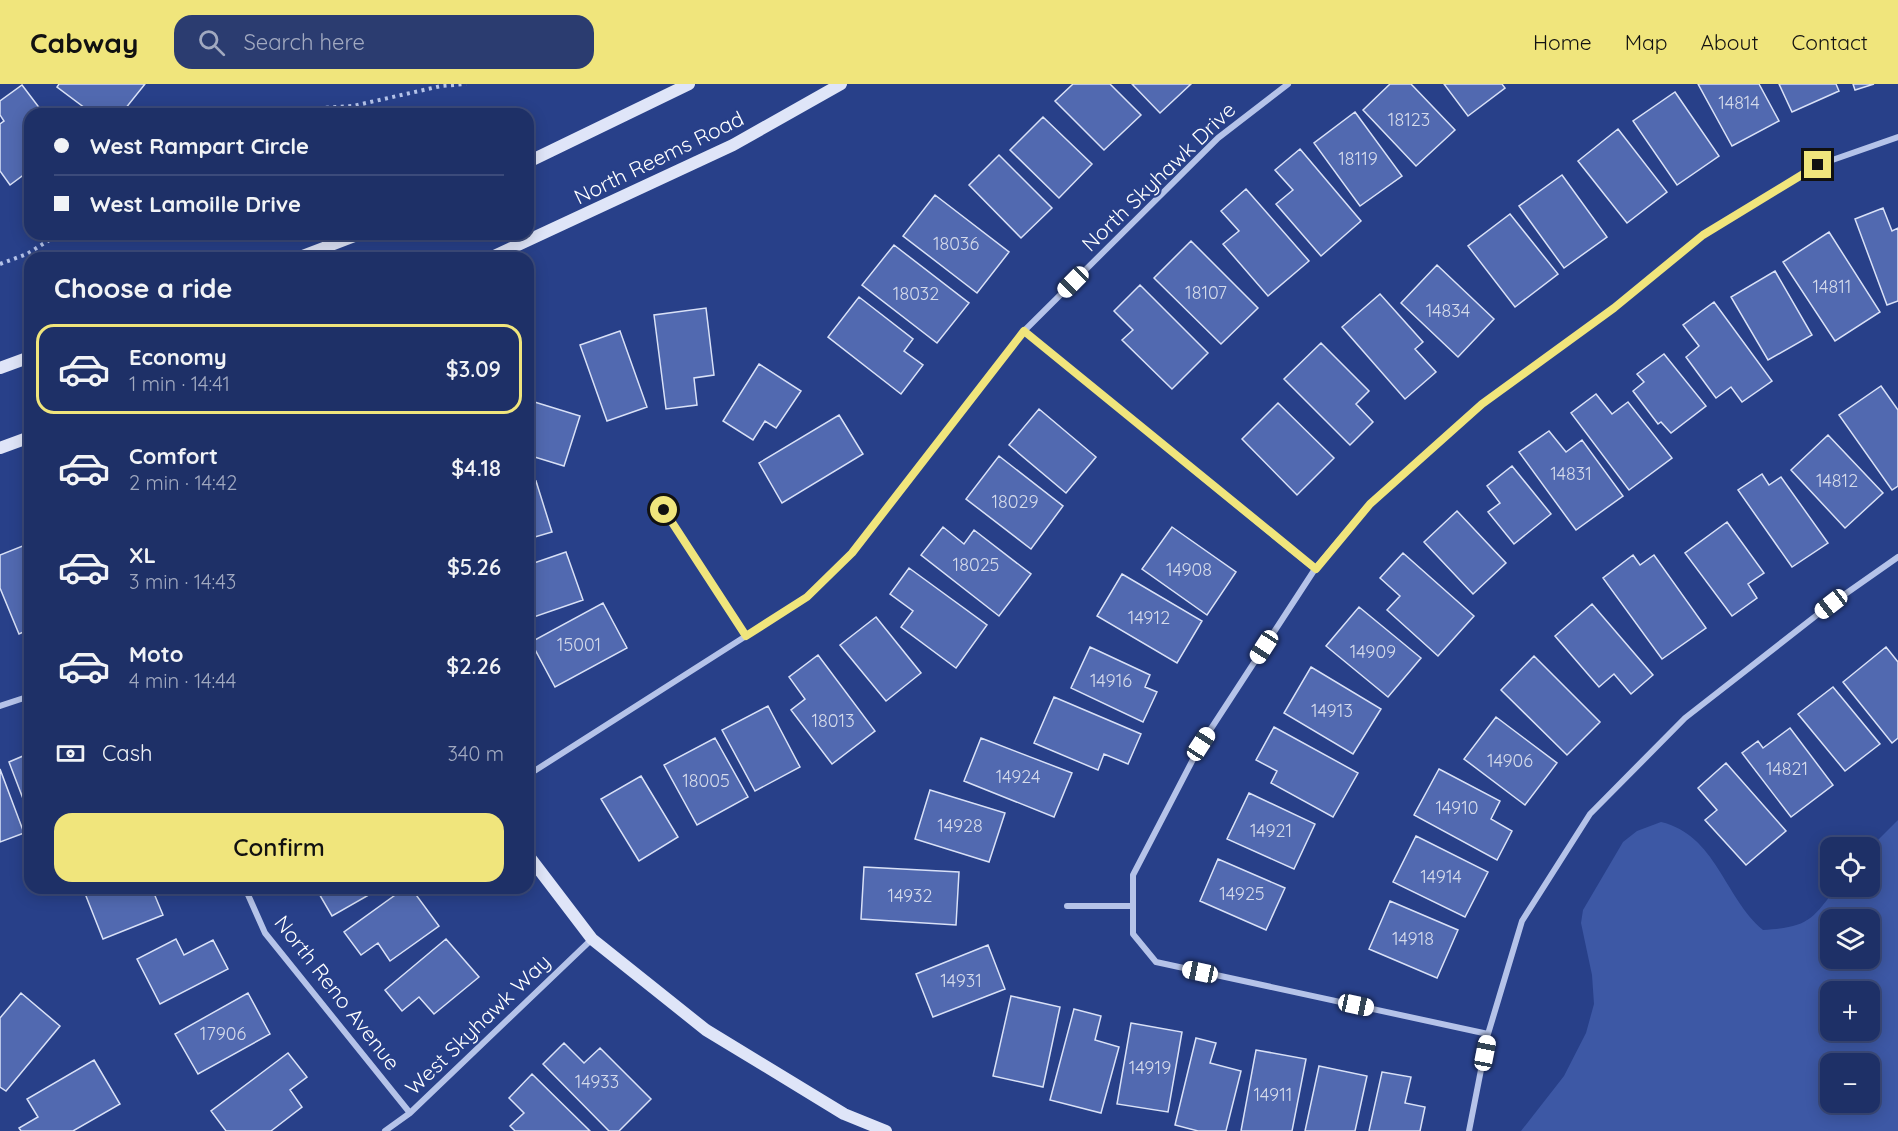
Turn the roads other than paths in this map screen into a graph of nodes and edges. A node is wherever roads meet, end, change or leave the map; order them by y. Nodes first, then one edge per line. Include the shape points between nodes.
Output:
1 (688, 84) edge
2 (841, 84) edge
3 (1288, 84) edge
4 (1898, 137) edge
5 (534, 159) edge
6 (534, 237) edge
7 (344, 240) edge
8 (529, 240) edge
9 (313, 252) edge
10 (503, 252) edge
11 (1024, 331) junction
12 (24, 359) edge
13 (0, 368) edge
14 (24, 439) edge
15 (0, 448) edge
16 (664, 510) dead end
17 (1898, 557) edge
18 (1316, 569) junction
19 (746, 636) junction
20 (24, 698) edge
21 (0, 706) edge
22 (534, 771) edge
23 (534, 863) edge
24 (248, 894) edge
25 (1067, 906) dead end
26 (1133, 906) junction
27 (592, 939) junction
28 (1488, 1034) junction
29 (410, 1113) junction
30 (385, 1131) edge
31 (886, 1131) edge
32 (1469, 1131) edge

1 - 5 main road
2 - 6 main road, North Reems Road via 732,145
3 - 11 street, North Skyhawk Drive via 1218,138
4 - 18 street via 1818,165 1703,235 1614,308 1482,404 1370,504
7 - 9 main road
8 - 10 main road, North Reems Road
11 - 18 street
11 - 19 street, North Skyhawk Drive via 852,553 807,597
12 - 13 main road
14 - 15 main road
16 - 19 street
17 - 28 street via 1685,718 1590,814 1522,921
18 - 26 street via 1201,744 1133,876
19 - 22 street, North Skyhawk Drive
20 - 21 street
23 - 27 main road
24 - 29 street, North Reno Avenue via 265,933
25 - 26 street
26 - 28 street via 1133,934 1156,962
27 - 29 street, West Skyhawk Way
27 - 31 main road via 706,1030 844,1114
28 - 32 street
29 - 30 street, West Skyhawk Way

